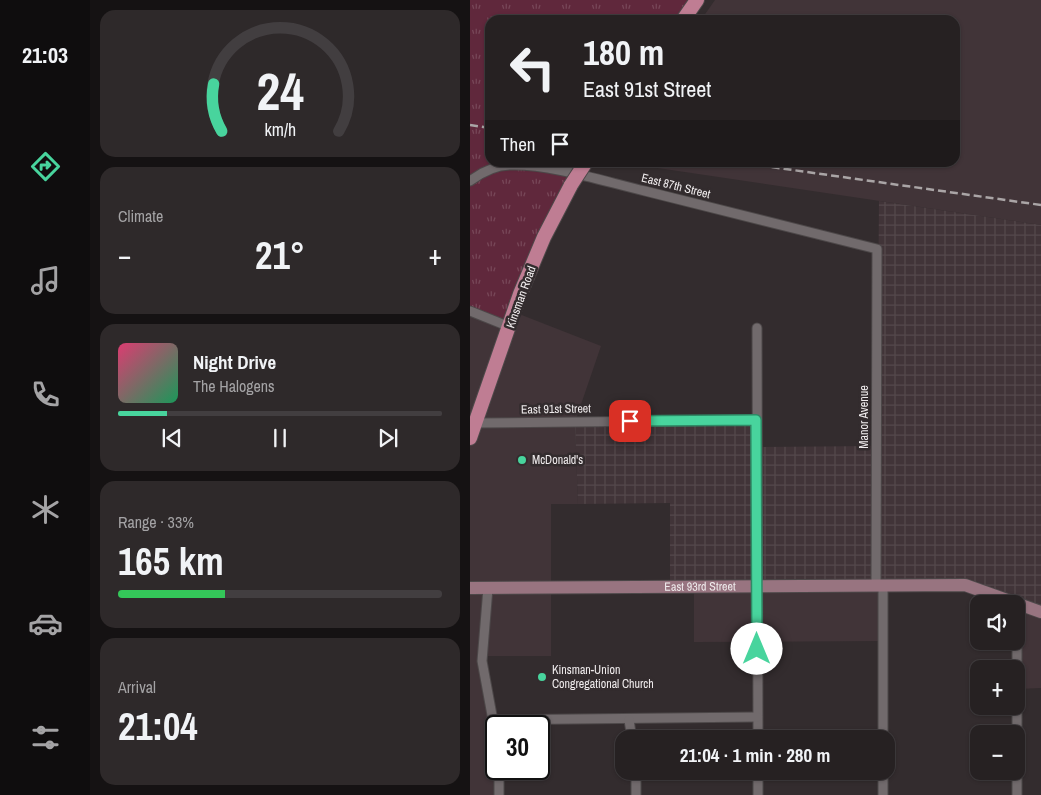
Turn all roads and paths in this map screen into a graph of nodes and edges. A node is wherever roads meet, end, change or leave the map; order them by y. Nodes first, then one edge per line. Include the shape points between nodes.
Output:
1 (697, 0) edge
2 (686, 15) edge
3 (499, 167) edge
4 (536, 167) edge
5 (583, 167) edge
6 (470, 182) edge
7 (877, 249) joint
8 (470, 311) edge
9 (510, 327) junction
10 (757, 328) dead end
11 (756, 420) junction
12 (476, 423) junction
13 (470, 438) edge
14 (756, 585) junction
15 (880, 585) junction
16 (470, 588) edge
17 (488, 588) junction
18 (996, 595) edge
19 (1025, 605) edge
20 (1041, 612) edge
21 (1017, 650) edge
22 (494, 715) edge
23 (757, 717) junction
24 (550, 720) edge
25 (629, 720) junction
26 (631, 730) edge
27 (758, 730) edge
28 (883, 730) edge
29 (499, 780) edge
30 (636, 780) edge
31 (758, 780) edge
32 (883, 780) edge
33 (499, 795) edge
34 (636, 795) edge
35 (758, 795) edge
36 (883, 795) edge
37 (1018, 795) edge

1 - 2 main road
3 - 6 street, East 87th Street via 478,174
4 - 7 street, East 87th Street via 585,176
5 - 9 main road, Kinsman Road, bridge via 544,237
7 - 15 street, Manor Avenue
8 - 9 street
9 - 12 main road, Kinsman Road
10 - 11 street
11 - 12 street, East 91st Street
11 - 14 street
12 - 13 main road, Kinsman Road
14 - 15 main road, East 93rd Street
14 - 17 main road, East 93rd Street
14 - 23 street
15 - 18 main road, East 93rd Street via 965,585
15 - 28 street, Manor Avenue
16 - 17 main road, East 93rd Street
17 - 22 street via 482,661
19 - 20 main road, East 93rd Street
21 - 37 street
23 - 25 street
23 - 27 street
24 - 25 street
25 - 26 street
29 - 33 street
30 - 34 street
31 - 35 street
32 - 36 street

